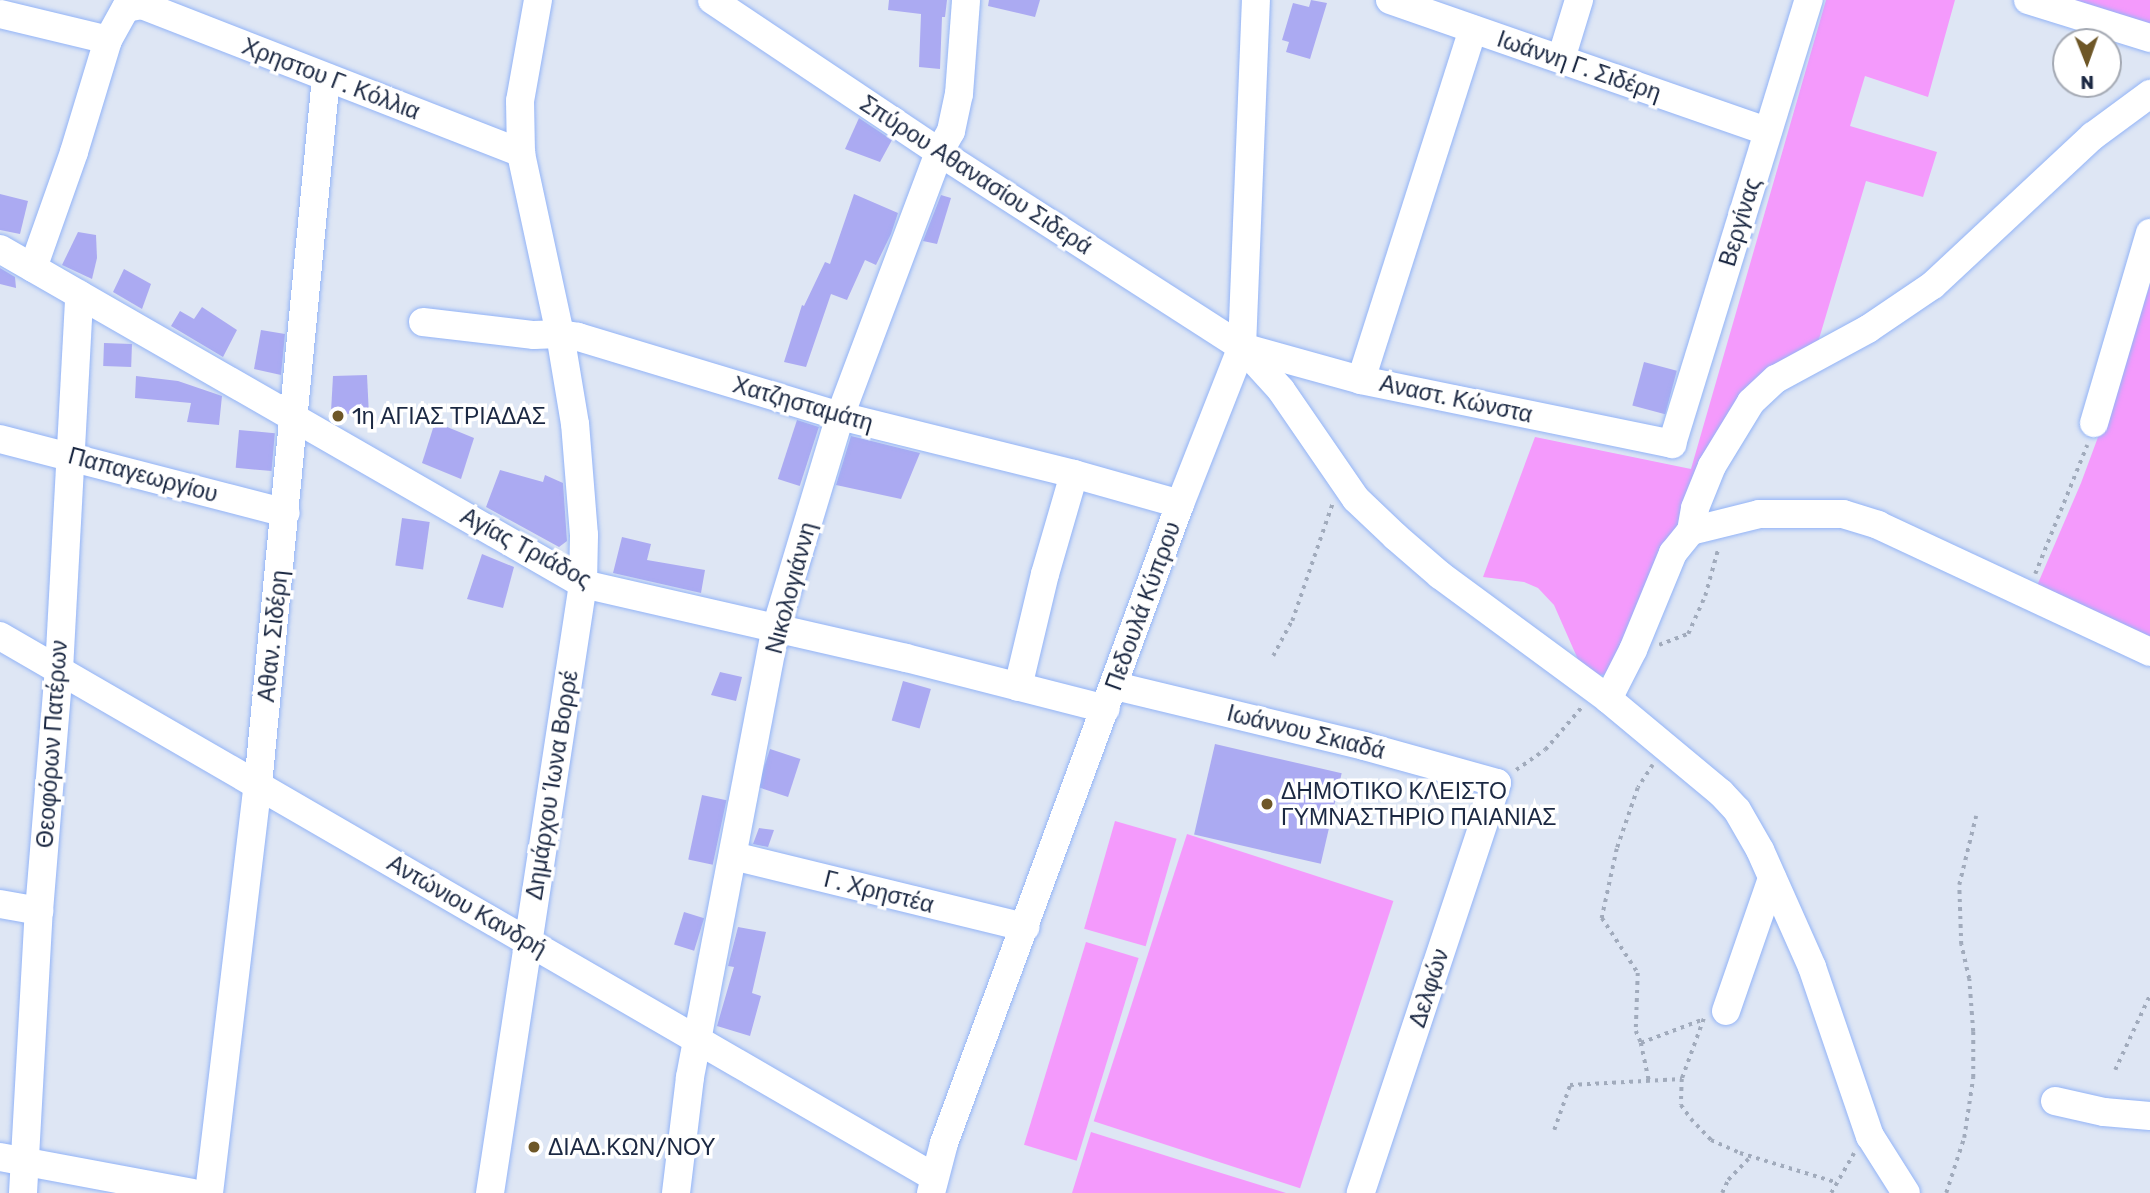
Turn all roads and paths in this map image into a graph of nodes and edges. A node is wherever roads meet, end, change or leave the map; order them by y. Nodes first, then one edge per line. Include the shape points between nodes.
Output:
1 (538, 0) edge
2 (712, 0) edge
3 (966, 0) edge
4 (1256, 0) edge
5 (1390, 0) edge
6 (1579, 0) edge
7 (1809, 0) edge
8 (2028, 0) edge
9 (143, 3) edge
10 (0, 14) edge
11 (1474, 29) junction
12 (2150, 38) edge
13 (108, 40) junction
14 (1560, 60) junction
15 (326, 78) junction
16 (2150, 94) edge
17 (1768, 132) junction
18 (939, 152) junction
19 (521, 153) junction
20 (2150, 233) edge
21 (0, 249) edge
22 (33, 268) junction
23 (79, 295) junction
24 (423, 322) dead end
25 (561, 334) junction
26 (1242, 347) junction
27 (1361, 380) junction
28 (840, 416) junction
29 (295, 419) junction
30 (2094, 423) joint
31 (0, 439) edge
32 (1672, 444) joint
33 (71, 456) junction
34 (1074, 474) junction
35 (1342, 478) junction
36 (1180, 504) junction
37 (286, 513) junction
38 (1703, 527) junction
39 (583, 584) junction
40 (2026, 594) junction
41 (776, 628) junction
42 (0, 636) edge
43 (1633, 650) junction
44 (2150, 652) edge
45 (1273, 656) dead end
46 (59, 670) junction
47 (1018, 687) junction
48 (1110, 697) junction
49 (1608, 699) junction
50 (1665, 746) junction
51 (1497, 783) junction
52 (258, 785) junction
53 (1976, 816) dead end
54 (733, 856) junction
55 (1772, 878) junction
56 (0, 904) edge
57 (39, 911) junction
58 (1026, 927) junction
59 (528, 942) junction
60 (2150, 995) edge
61 (1715, 1015) junction
62 (697, 1040) junction
63 (1641, 1043) junction
64 (2115, 1070) dead end
65 (1682, 1079) junction
66 (1649, 1081) junction
67 (2055, 1101) dead end
68 (2150, 1116) edge
69 (1554, 1130) dead end
70 (1870, 1136) junction
71 (1751, 1156) junction
72 (13, 1160) edge
73 (1835, 1182) junction
74 (933, 1185) edge
75 (23, 1193) edge
76 (192, 1193) edge
77 (209, 1193) edge
78 (490, 1193) edge
79 (676, 1193) edge
80 (1361, 1193) edge
81 (1722, 1193) edge
82 (1831, 1193) edge
83 (1906, 1193) edge
84 (1946, 1193) edge

1 - 19 street, Δημάρχου Ίωνα Βορρέ via 520,101
2 - 18 street, Σπύρου Αθανασίου Σιδερά
3 - 18 street, Νικολογιάννη via 959,94 951,131
4 - 26 street, Πεδουλά Κύπρου
5 - 11 street, Ιωάννη Γ. Σιδέρη
6 - 14 street
7 - 17 street, Βεργίνας
8 - 12 street
9 - 13 street via 126,8
9 - 15 street, Χρηστου Γ. Κόλλια
10 - 13 street
11 - 14 street, Ιωάννη Γ. Σιδέρη
11 - 27 street
13 - 22 street
14 - 17 street, Ιωάννη Γ. Σιδέρη
15 - 19 street, Χρηστου Γ. Κόλλια
15 - 29 street, Αθαν. Σιδέρη
16 - 38 street via 2093,136 1933,285 1868,328 1776,379 1751,402 1712,466 1695,508
17 - 32 street, Βεργίνας
18 - 26 street, Σπύρου Αθανασίου Σιδερά
18 - 28 street, Νικολογιάννη
19 - 25 street, Δημάρχου Ίωνα Βορρέ
20 - 30 street
21 - 22 street, Αγίας Τριάδος
22 - 23 street, Αγίας Τριάδος
23 - 29 street, Αγίας Τριάδος
23 - 33 street, Θεοφόρων Πατέρων
24 - 25 street, Χατζησταμάτη
25 - 28 street, Χατζησταμάτη
25 - 39 street, Δημάρχου Ίωνα Βορρέ via 575,424
26 - 27 street, Αναστ. Κώνστα
26 - 35 street via 1281,390
26 - 36 street, Πεδουλά Κύπρου
27 - 32 street, Αναστ. Κώνστα
28 - 34 street, Χατζησταμάτη
28 - 41 street, Νικολογιάννη
29 - 37 street, Αθαν. Σιδέρη
29 - 39 street, Αγίας Τριάδος
30 - 40 path via 2074,483
31 - 33 street, Παπαγεωργίου
33 - 37 street, Παπαγεωργίου
33 - 46 street, Θεοφόρων Πατέρων
34 - 36 street, Χατζησταμάτη
34 - 47 street
35 - 45 path via 1292,621
35 - 49 street via 1356,499 1431,568
36 - 48 street, Πεδουλά Κύπρου
37 - 52 street, Αθαν. Σιδέρη
38 - 40 street via 1759,514 1843,514
38 - 43 street via 1673,553
38 - 43 path via 1718,556 1688,634 1671,643
39 - 41 street, Αγίας Τριάδος
39 - 59 street, Δημάρχου Ίωνα Βορρέ
40 - 44 street
41 - 47 street, Αγίας Τριάδος
41 - 54 street, Νικολογιάννη
42 - 46 street, Αντώνιου Κανδρή
43 - 49 street
46 - 52 street, Αντώνιου Κανδρή
46 - 57 street, Θεοφόρων Πατέρων
47 - 48 street, Αγίας Τριάδος
48 - 51 street, Ιωάννου Σκιαδά via 1364,746
48 - 58 street, Πεδουλά Κύπρου
49 - 50 street
49 - 51 path via 1586,703 1545,750
50 - 55 street via 1737,810
50 - 63 path via 1638,788 1617,849 1602,918 1638,973 1636,1022
51 - 80 street, Δελφών
52 - 59 street, Αντώνιου Κανδρή
52 - 77 street, Αθαν. Σιδέρη
53 - 84 path via 1959,885 1973,1078 1964,1138
54 - 58 street, Γ. Χρηστέα
54 - 62 street, Νικολογιάννη
55 - 61 street
55 - 70 street via 1812,967
56 - 57 street
57 - 72 street, Θεοφόρων Πατέρων
58 - 74 street, Πεδουλά Κύπρου
59 - 62 street, Αντώνιου Κανδρή
59 - 78 street, Δημάρχου Ίωνα Βορρέ
60 - 64 path
61 - 63 path
61 - 65 path
62 - 74 street, Αντώνιου Κανδρή
62 - 79 street, Νικολογιάννη
63 - 66 path
65 - 66 path
65 - 71 path via 1681,1105 1691,1119 1711,1140
66 - 69 path via 1570,1085
67 - 68 street
70 - 73 path
70 - 83 street
71 - 73 path
71 - 81 path
72 - 75 street, Θεοφόρων Πατέρων
72 - 76 street
73 - 82 path

